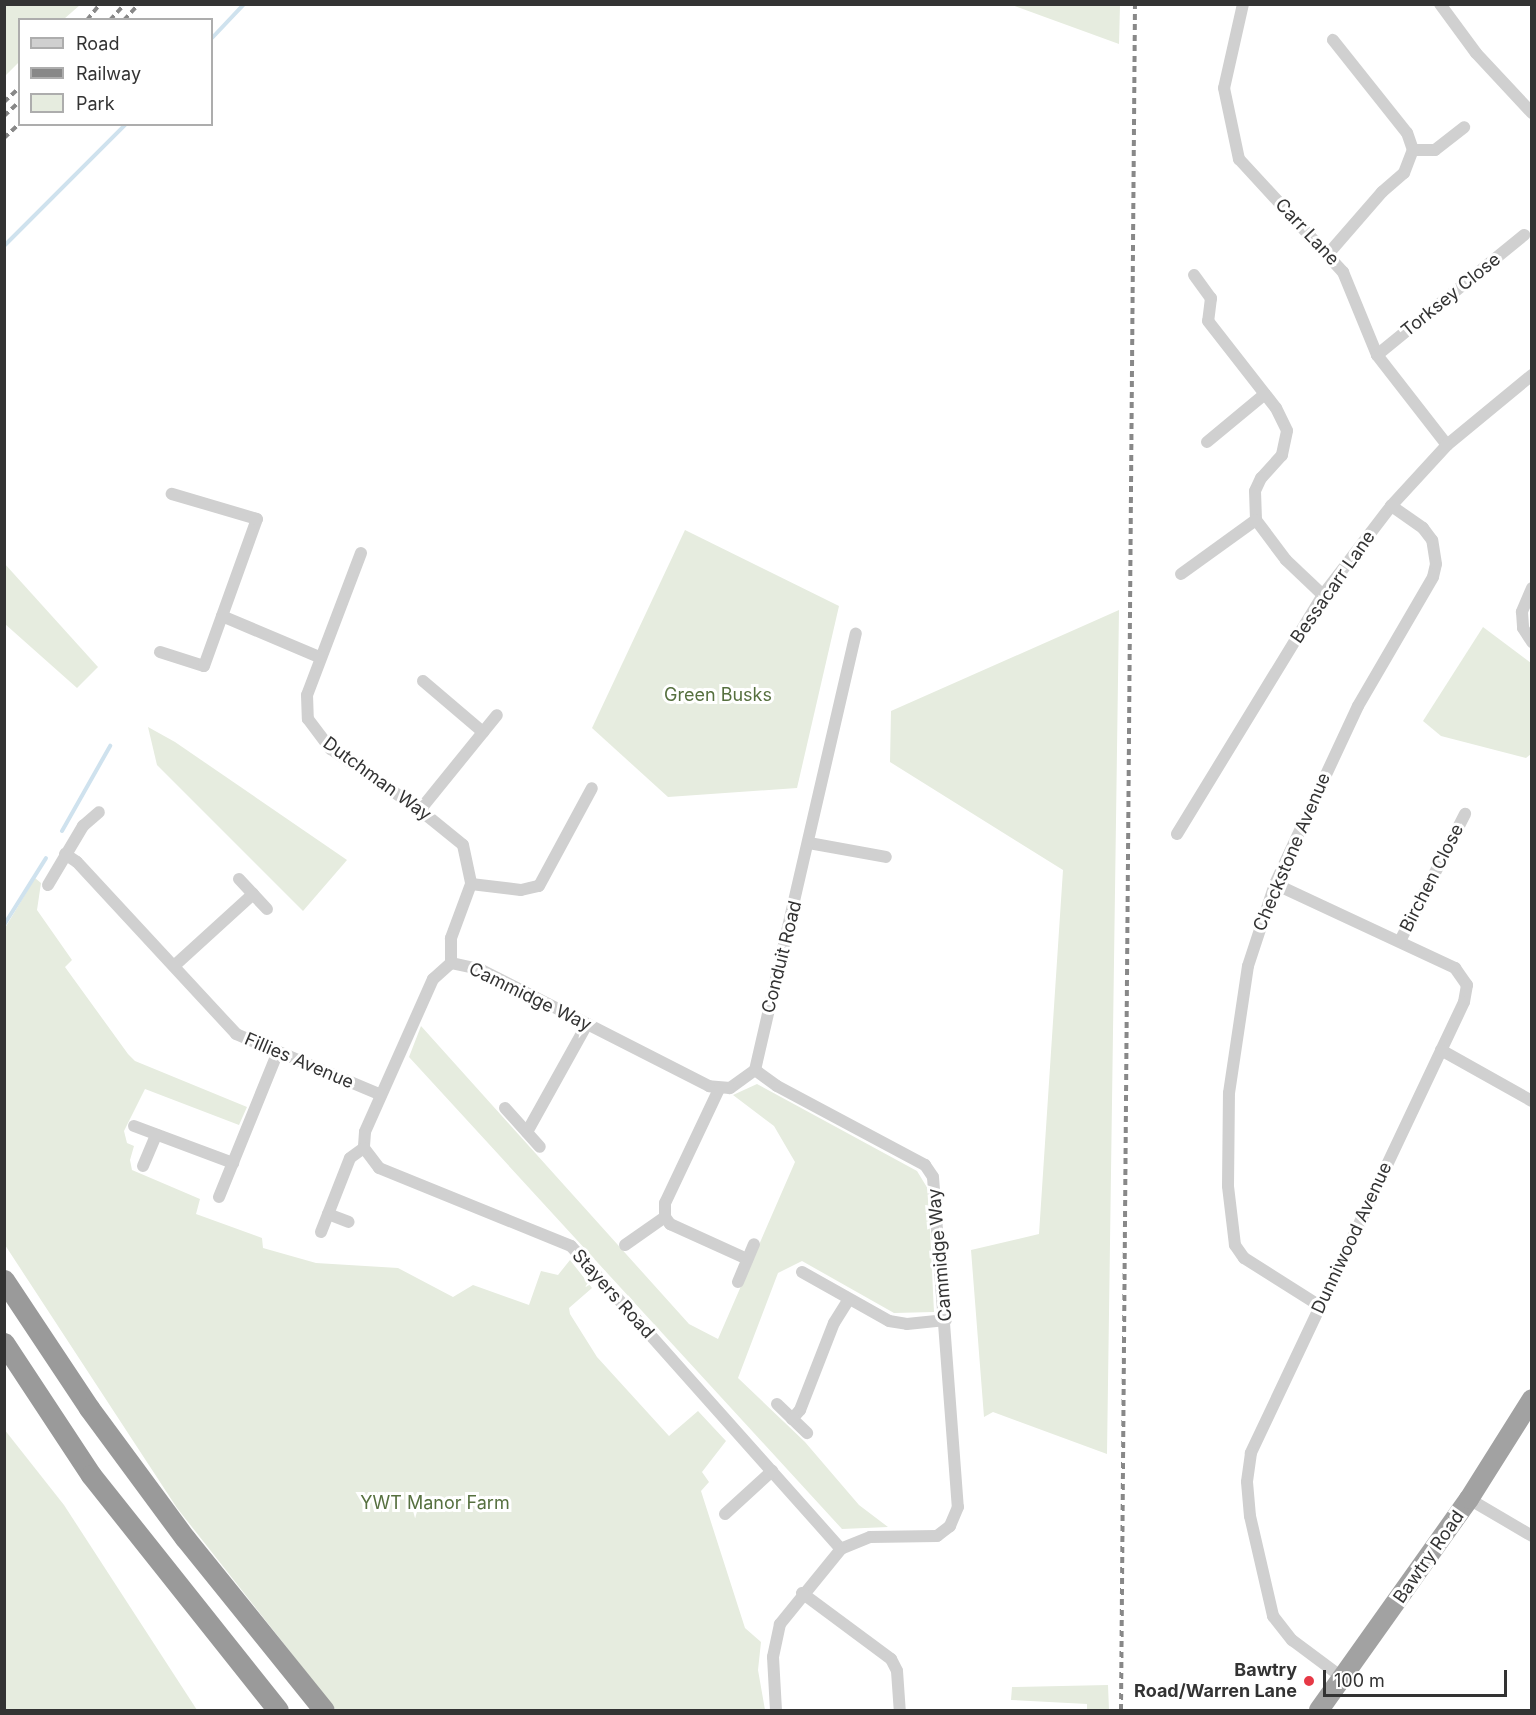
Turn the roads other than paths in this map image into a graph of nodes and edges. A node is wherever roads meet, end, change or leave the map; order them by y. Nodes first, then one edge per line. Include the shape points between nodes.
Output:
1 (1243, 4) edge
2 (1440, 4) edge
3 (1333, 40) dead end
4 (1532, 112) edge
5 (1464, 127) dead end
6 (1413, 150) junction
7 (1524, 235) dead end
8 (1329, 253) junction
9 (1194, 275) dead end
10 (1377, 355) junction
11 (1532, 375) edge
12 (1265, 393) junction
13 (1207, 442) dead end
14 (1447, 445) junction
15 (172, 494) dead end
16 (1391, 506) junction
17 (1256, 520) junction
18 (361, 553) dead end
19 (1181, 574) dead end
20 (1532, 588) edge
21 (1323, 595) junction
22 (222, 616) junction
23 (856, 634) dead end
24 (1532, 642) edge
25 (160, 652) dead end
26 (319, 657) junction
27 (423, 681) dead end
28 (497, 715) dead end
29 (483, 732) junction
30 (592, 788) dead end
31 (420, 810) junction
32 (99, 812) dead end
33 (1465, 814) dead end
34 (1178, 834) dead end
35 (809, 843) junction
36 (65, 854) junction
37 (886, 857) dead end
38 (239, 879) dead end
39 (471, 884) junction
40 (1275, 884) junction
41 (48, 885) dead end
42 (253, 894) junction
43 (267, 909) dead end
44 (1400, 941) junction
45 (451, 963) junction
46 (174, 966) junction
47 (587, 1024) junction
48 (1441, 1050) junction
49 (277, 1053) junction
50 (755, 1070) junction
51 (719, 1089) junction
52 (381, 1095) junction
53 (1532, 1101) edge
54 (505, 1108) dead end
55 (134, 1126) dead end
56 (527, 1132) junction
57 (156, 1135) junction
58 (540, 1147) dead end
59 (364, 1148) junction
60 (233, 1163) junction
61 (143, 1166) dead end
62 (219, 1197) dead end
63 (328, 1214) junction
64 (665, 1217) junction
65 (349, 1222) dead end
66 (321, 1232) dead end
67 (754, 1244) dead end
68 (625, 1245) dead end
69 (747, 1259) junction
70 (802, 1272) dead end
71 (4, 1280) edge
72 (738, 1282) dead end
73 (849, 1299) junction
74 (1320, 1306) junction
75 (946, 1320) junction
76 (4, 1343) edge
77 (1532, 1399) edge
78 (777, 1404) dead end
79 (792, 1419) junction
80 (807, 1433) dead end
81 (772, 1471) junction
82 (1469, 1499) junction
83 (724, 1514) dead end
84 (1532, 1536) edge
85 (841, 1549) junction
86 (802, 1593) junction
87 (1343, 1678) junction
88 (278, 1710) edge
89 (324, 1710) edge
90 (776, 1710) edge
91 (900, 1710) edge
92 (1319, 1710) edge

1 - 8 street, Carr Lane via 1224,77 1235,150 1279,203
2 - 4 street via 1476,53
3 - 6 street via 1407,133
5 - 6 street via 1435,150
6 - 8 street via 1404,173 1382,192
7 - 10 street, Torksey Close
8 - 10 street, Carr Lane via 1349,283
9 - 12 street via 1210,298 1208,321
10 - 14 street, Carr Lane
11 - 14 street, Bessacarr Lane
12 - 13 street
12 - 17 street via 1284,418 1287,431 1282,455 1255,491
14 - 16 street, Bessacarr Lane
15 - 22 street via 256,519
16 - 21 street, Bessacarr Lane
16 - 40 street, Checkstone Avenue via 1423,528 1432,540 1436,550 1433,577 1358,706
17 - 19 street
17 - 21 street via 1281,554
18 - 26 street, Dutchman Way
20 - 24 street via 1522,612 1523,628
21 - 34 street, Bessacarr Lane
22 - 25 street via 204,666
22 - 26 street
23 - 35 street, Conduit Road
26 - 31 street, Dutchman Way via 306,705 314,730 330,749
27 - 29 street
28 - 29 street
29 - 31 street
30 - 39 street via 539,886 521,890
31 - 39 street, Dutchman Way via 463,845
32 - 36 street via 83,826
33 - 44 street, Birchen Close
35 - 37 street
35 - 50 street, Conduit Road
36 - 41 street
36 - 46 street, Fillies Avenue
38 - 42 street
39 - 45 street via 451,938
40 - 44 street, Dunniwood Avenue
40 - 74 street, Checkstone Avenue via 1248,966 1229,1093 1228,1186 1232,1231 1245,1258
42 - 43 street
42 - 46 street
44 - 48 street, Dunniwood Avenue via 1455,968 1467,986 1464,1002
45 - 47 street, Cammidge Way via 480,969
45 - 52 street, Cammidge Way via 433,979
46 - 49 street, Fillies Avenue via 236,1034
47 - 51 street, Cammidge Way
47 - 56 street
48 - 53 street
48 - 74 street, Dunniwood Avenue
49 - 52 street, Fillies Avenue
49 - 60 street
50 - 51 street via 730,1088
50 - 75 street, Cammidge Way via 777,1086 925,1165 936,1188
51 - 64 street via 665,1203
52 - 59 street via 365,1132
54 - 56 street
55 - 57 street
56 - 58 street
57 - 60 street
57 - 61 street
59 - 63 street via 350,1158
59 - 81 street, Stayers Road via 379,1168 571,1246
60 - 62 street
63 - 65 street
63 - 66 street
64 - 68 street
64 - 69 street via 670,1224
67 - 69 street
69 - 72 street
70 - 73 street
71 - 89 highway via 89,1408 171,1520
73 - 75 street via 889,1321 907,1324
73 - 79 street
74 - 87 street, Dunniwood Avenue via 1260,1429 1247,1482 1252,1526 1273,1616 1292,1640
75 - 85 street, Cammidge Way via 958,1507 950,1526 937,1536 870,1537
76 - 88 highway via 91,1475
77 - 82 highway, Bawtry Road
78 - 79 street
79 - 80 street
81 - 83 street
81 - 85 street, Stayers Road
82 - 84 street
82 - 87 highway, Bawtry Road
85 - 86 street, Cammidge Way
86 - 90 street, Cammidge Way via 780,1624 775,1639
86 - 91 street via 891,1659 897,1671
87 - 92 highway, Bawtry Road

